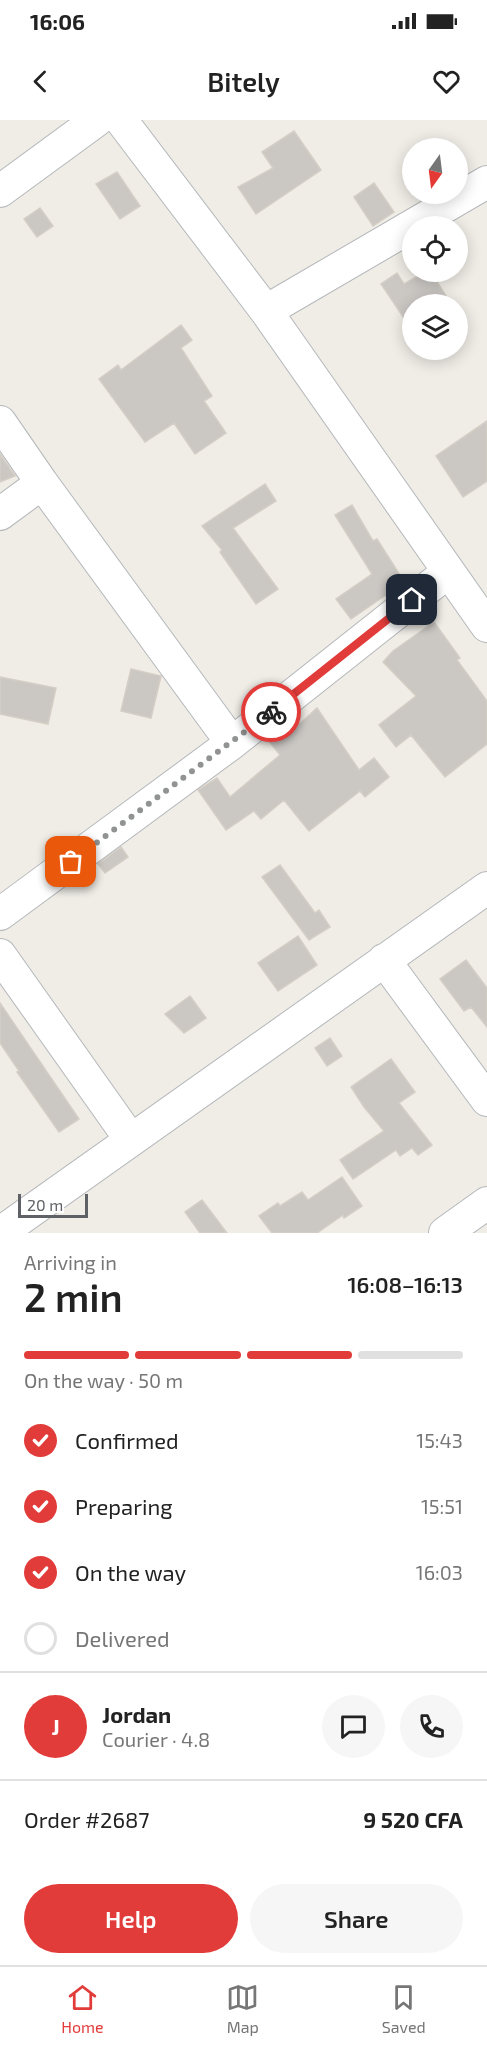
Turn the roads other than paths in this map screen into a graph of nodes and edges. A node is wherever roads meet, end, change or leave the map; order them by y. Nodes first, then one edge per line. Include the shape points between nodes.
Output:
1 (97, 120) edge
2 (121, 120) edge
3 (487, 182) edge
4 (0, 190) edge
5 (266, 311) junction
6 (0, 422) edge
7 (42, 483) junction
8 (0, 514) edge
9 (448, 572) junction
10 (487, 626) edge
11 (232, 743) junction
12 (487, 888) edge
13 (0, 914) edge
14 (0, 955) edge
15 (384, 960) junction
16 (487, 1100) edge
17 (131, 1140) junction
18 (487, 1203) edge
19 (0, 1233) edge
20 (445, 1233) edge

1 - 4 street
2 - 5 street
3 - 5 street
5 - 9 street
6 - 7 street
7 - 8 street
7 - 11 street
9 - 10 street
9 - 11 street
11 - 13 street
12 - 15 street
14 - 17 street
15 - 16 street
15 - 17 street
17 - 19 street
18 - 20 street

